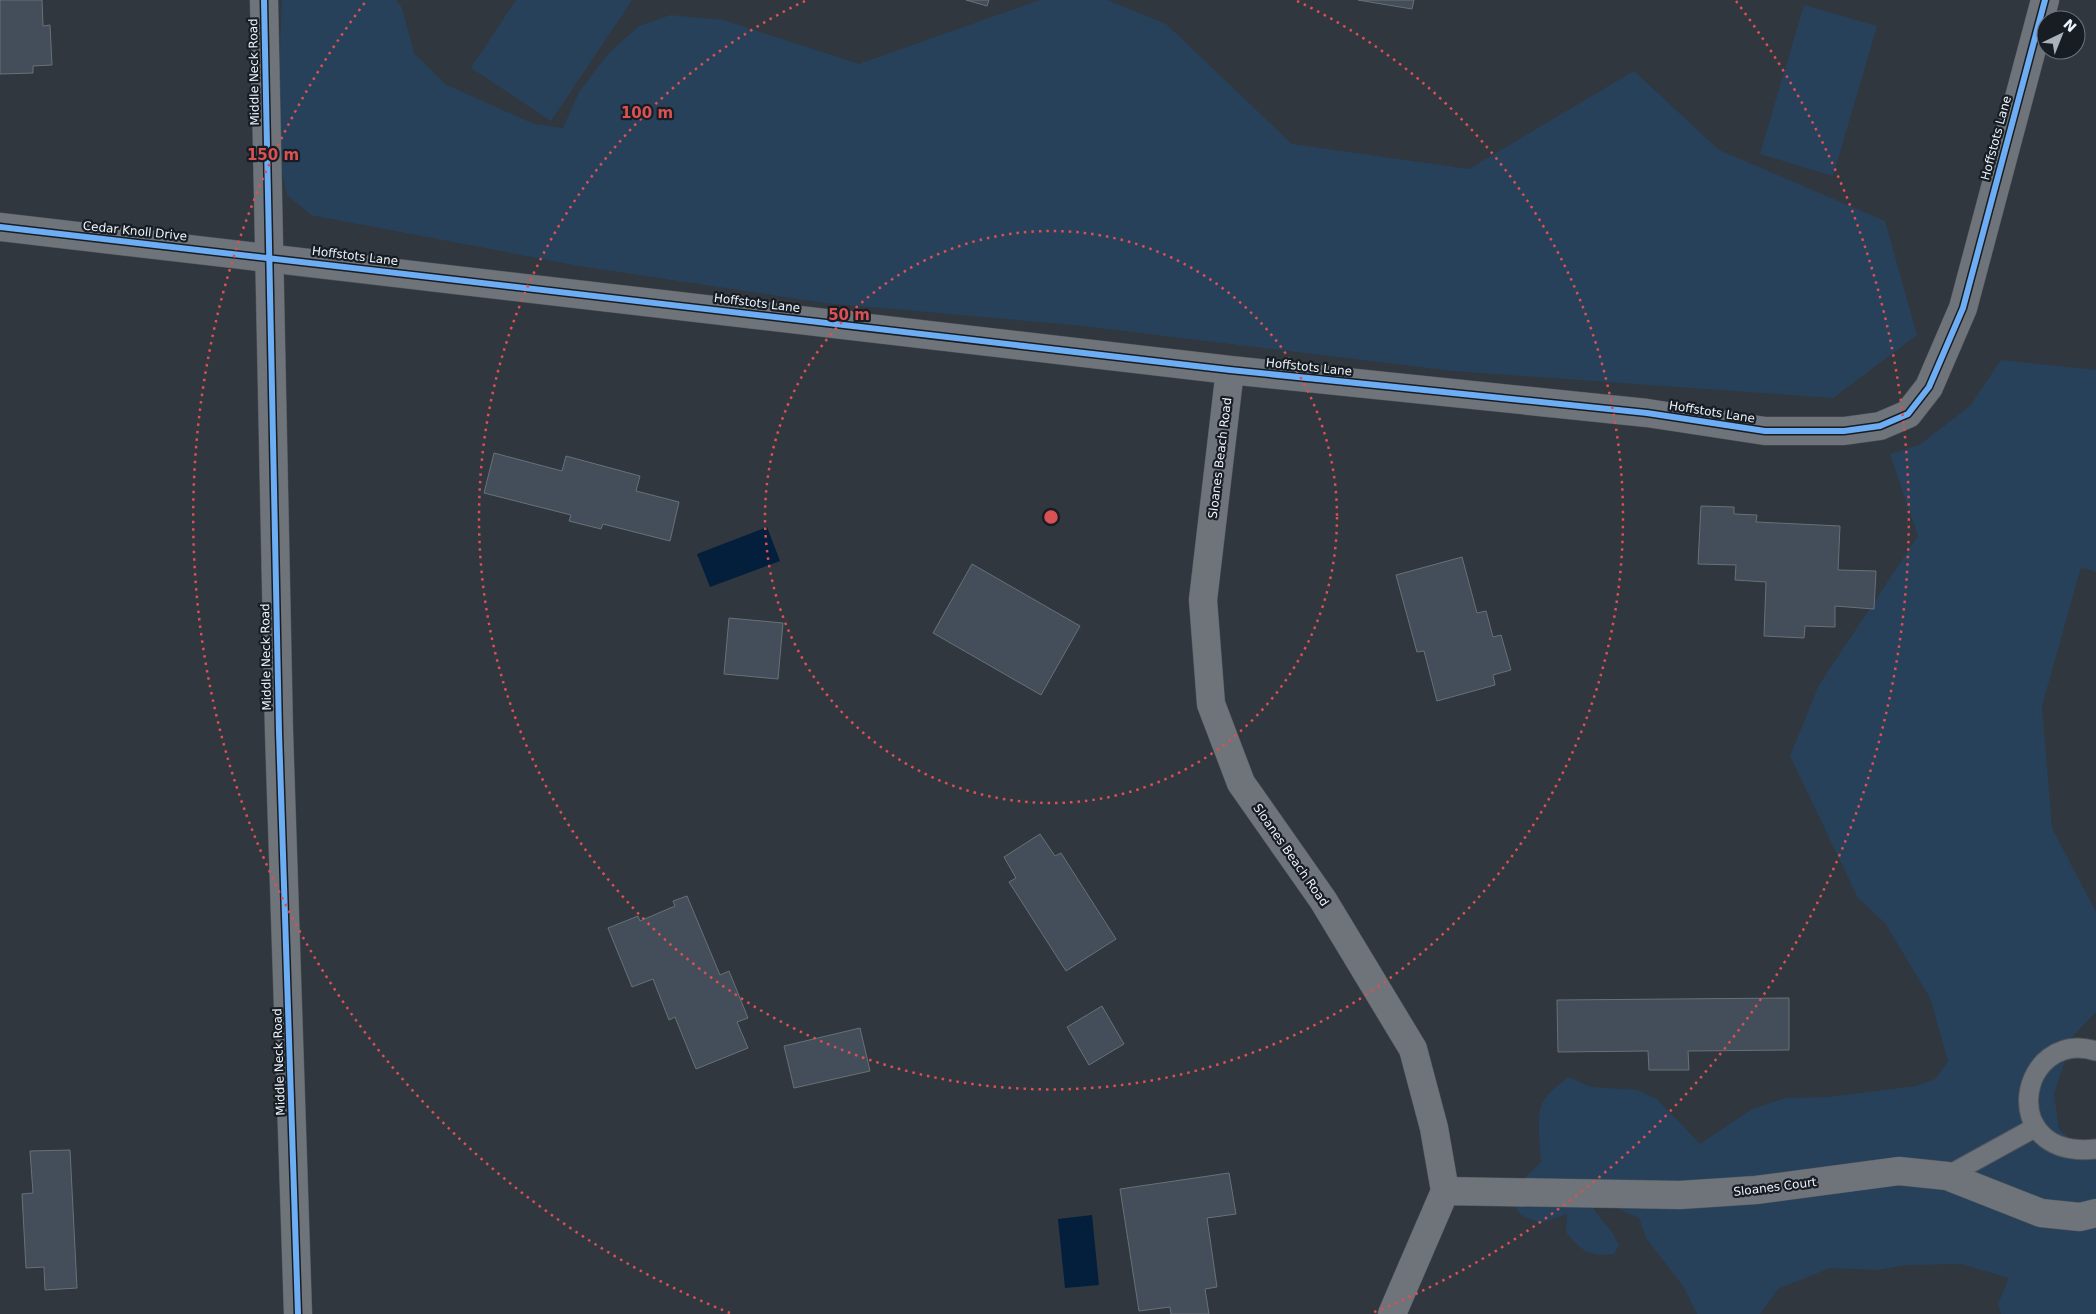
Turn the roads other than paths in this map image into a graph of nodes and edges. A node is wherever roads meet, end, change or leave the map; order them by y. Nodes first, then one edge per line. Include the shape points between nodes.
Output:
1 (264, 0) edge
2 (2045, 0) edge
3 (0, 227) edge
4 (268, 258) junction
5 (1230, 370) junction
6 (2096, 1051) edge
7 (2036, 1127) junction
8 (2096, 1149) edge
9 (1947, 1176) junction
10 (1445, 1191) junction
11 (2096, 1213) edge
12 (298, 1314) edge
13 (1392, 1314) edge

1 - 4 street, Middle Neck Road
2 - 5 street, Hoffstots Lane via 1963,308 1929,387 1908,414 1880,426 1844,431 1765,431 1647,413
3 - 4 street, Cedar Knoll Drive
4 - 5 street, Hoffstots Lane
4 - 12 street, Middle Neck Road via 278,732
5 - 10 street, Sloanes Beach Road via 1203,600 1210,704 1241,783 1323,900 1412,1049 1434,1128
6 - 7 lane via 2084,1047 2062,1050 2043,1063 2030,1082 2028,1106
7 - 8 lane via 2052,1144 2075,1151
7 - 9 lane
9 - 10 street, Sloanes Court via 1899,1171 1756,1190 1680,1195
9 - 11 street, Sloanes Court via 2042,1213 2080,1217
10 - 13 street

